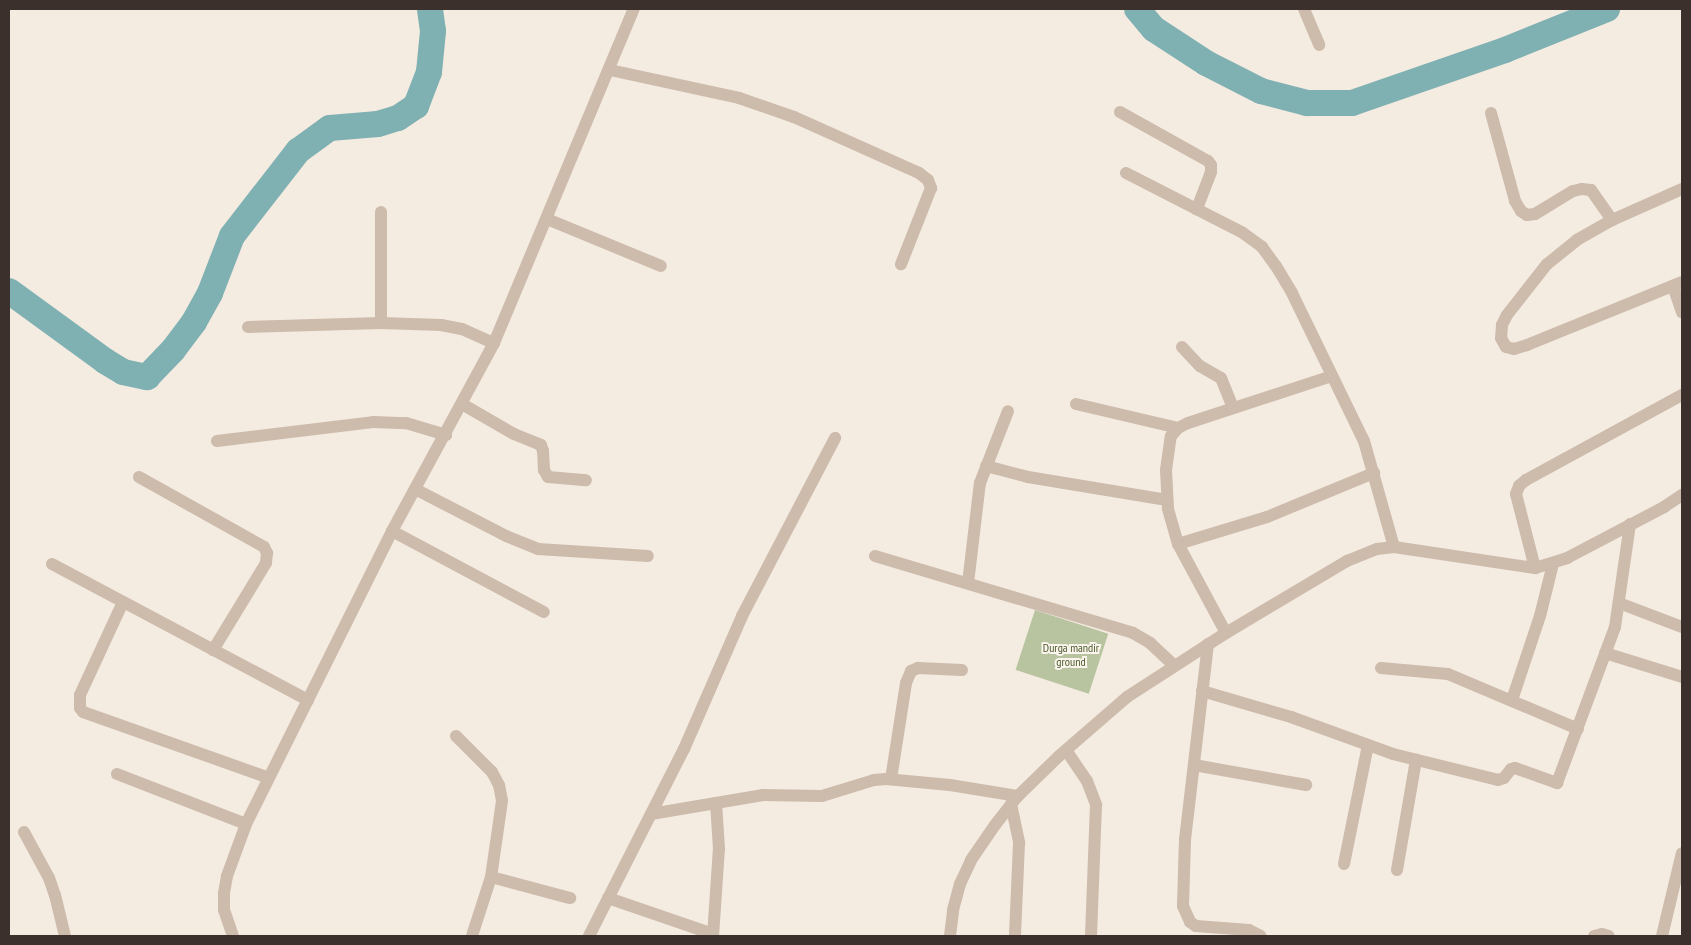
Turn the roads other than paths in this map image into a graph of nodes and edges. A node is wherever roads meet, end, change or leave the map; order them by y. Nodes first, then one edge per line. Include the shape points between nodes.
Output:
1 (634, 9) edge
2 (1304, 9) edge
3 (1318, 45) dead end
4 (610, 70) junction
5 (1120, 112) dead end
6 (1491, 113) dead end
7 (1126, 173) dead end
8 (1682, 189) edge
9 (1197, 209) junction
10 (381, 212) dead end
11 (547, 219) junction
12 (1612, 220) junction
13 (902, 264) dead end
14 (661, 266) dead end
15 (1678, 284) edge
16 (1682, 312) edge
17 (381, 324) junction
18 (248, 327) dead end
19 (494, 343) junction
20 (1182, 347) dead end
21 (1332, 376) junction
22 (1682, 395) edge
23 (462, 404) junction
24 (1076, 404) dead end
25 (1233, 408) junction
26 (1008, 411) dead end
27 (1178, 428) junction
28 (446, 435) junction
29 (835, 438) dead end
30 (217, 441) dead end
31 (986, 466) junction
32 (1374, 473) junction
33 (139, 477) dead end
34 (586, 480) dead end
35 (414, 488) junction
36 (1682, 495) edge
37 (1167, 500) junction
38 (1630, 524) junction
39 (392, 531) junction
40 (1178, 544) junction
41 (1394, 547) junction
42 (648, 556) dead end
43 (875, 556) dead end
44 (52, 564) dead end
45 (1553, 564) junction
46 (1535, 568) junction
47 (968, 583) junction
48 (123, 602) junction
49 (1619, 603) junction
50 (544, 612) dead end
51 (1682, 628) edge
52 (1226, 632) junction
53 (1208, 644) junction
54 (213, 650) junction
55 (1605, 653) junction
56 (1174, 665) junction
57 (1381, 668) dead end
58 (962, 670) dead end
59 (1682, 677) edge
60 (1202, 691) junction
61 (308, 700) junction
62 (1512, 700) junction
63 (1578, 729) junction
64 (456, 736) dead end
65 (1368, 745) junction
66 (1066, 750) junction
67 (1416, 760) junction
68 (1194, 765) junction
69 (117, 774) dead end
70 (269, 778) junction
71 (891, 779) junction
72 (1306, 786) dead end
73 (1014, 800) junction
74 (716, 803) junction
75 (651, 814) junction
76 (246, 824) junction
77 (24, 832) dead end
78 (1682, 854) edge
79 (1344, 864) dead end
80 (1398, 870) dead end
81 (491, 877) junction
82 (570, 898) dead end
83 (608, 898) junction
84 (713, 935) edge
85 (64, 936) edge
86 (233, 936) edge
87 (472, 936) edge
88 (589, 936) edge
89 (950, 936) edge
90 (1015, 936) edge
91 (1091, 936) edge
92 (1261, 936) edge
93 (1594, 936) edge
94 (1609, 936) edge
95 (1662, 936) edge

1 - 4 street
2 - 3 street
4 - 11 street
4 - 13 street via 739,98 794,117 919,173 928,180 931,188
5 - 9 street via 1208,161 1211,172
6 - 12 street via 1515,201 1521,211 1527,215 1535,214 1582,189 1591,190
7 - 9 street
8 - 12 street
9 - 21 street via 1262,247 1292,293
10 - 17 street
11 - 14 street
11 - 19 street
12 - 15 street via 1577,240 1547,264 1502,325 1501,338 1506,347 1527,346
15 - 16 street
17 - 18 street
17 - 19 street via 452,326
19 - 23 street
20 - 25 street via 1200,366 1221,378
21 - 25 street
21 - 32 street via 1364,441
22 - 46 street via 1519,486 1516,494
23 - 28 street
23 - 34 street via 514,434 541,445 544,470 548,476
24 - 27 street
25 - 27 street
26 - 31 street
27 - 37 street via 1168,445
28 - 30 street via 406,423 373,422
28 - 35 street
29 - 75 street via 742,616 684,749
31 - 37 street via 1028,477
31 - 47 street via 980,484
32 - 40 street via 1267,517
32 - 41 street
33 - 54 street via 264,547 268,553 266,563
35 - 39 street
35 - 42 street via 538,549
36 - 38 street
37 - 40 street
38 - 45 street
38 - 49 street
39 - 50 street
39 - 61 street
40 - 52 street
41 - 46 street
41 - 52 street via 1377,549 1347,561
43 - 47 street
44 - 48 street
45 - 46 street
45 - 62 street via 1540,616
47 - 56 street via 1132,633 1150,643
48 - 54 street
48 - 70 street via 80,696 83,712
49 - 51 street
49 - 55 street via 1615,627
52 - 53 street
53 - 56 street
53 - 60 street
54 - 61 street
55 - 59 street
55 - 63 street
56 - 66 street via 1127,697
57 - 62 street via 1448,674
58 - 71 street via 918,668 911,671 906,683
60 - 65 street via 1291,717
60 - 68 street
61 - 70 street
62 - 63 street
63 - 67 street via 1557,782 1520,769 1511,769 1498,780
64 - 81 street via 492,772 499,785 502,801
65 - 67 street
65 - 79 street
66 - 73 street
66 - 91 street via 1087,781 1096,805
67 - 80 street
68 - 72 street
68 - 92 street via 1185,839 1186,915 1196,926 1249,930
69 - 76 street
70 - 76 street
71 - 73 street via 950,785
71 - 74 street via 874,780 822,796 763,795
73 - 89 street via 971,860 960,884
73 - 90 street via 1019,843
74 - 75 street
74 - 84 street via 719,849
75 - 83 street
76 - 86 street via 224,893 224,910
77 - 85 street via 49,878
78 - 95 street
81 - 82 street
81 - 87 street
83 - 84 street
83 - 88 street
93 - 94 street

